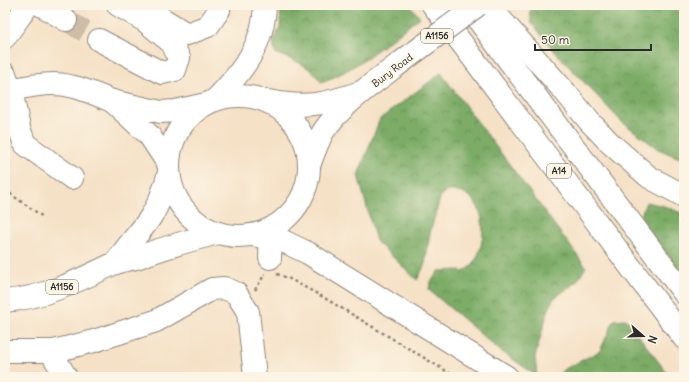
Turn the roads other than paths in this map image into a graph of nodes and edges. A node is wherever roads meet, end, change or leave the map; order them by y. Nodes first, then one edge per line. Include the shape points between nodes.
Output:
1 (28, 5) edge
2 (41, 5) edge
3 (118, 5) edge
4 (140, 5) edge
5 (212, 5) edge
6 (218, 5) edge
7 (265, 5) edge
8 (433, 5) edge
9 (467, 5) edge
10 (478, 5) edge
11 (488, 5) edge
12 (66, 20) tunnel mouth
13 (198, 30) junction
14 (5, 37) edge
15 (99, 40) tunnel mouth
16 (7, 85) edge
17 (362, 91) junction
18 (264, 100) junction
19 (112, 101) junction
20 (210, 102) junction
21 (309, 166) junction
22 (169, 168) junction
23 (72, 178) dead end
24 (684, 196) edge
25 (218, 233) junction
26 (268, 251) junction
27 (116, 263) junction
28 (684, 293) edge
29 (5, 301) edge
30 (684, 338) edge
31 (54, 351) junction
32 (5, 352) edge
33 (66, 377) edge
34 (256, 377) edge
35 (507, 377) edge

1 - 14 main road
2 - 12 main road
3 - 15 main road via 145,21 172,43 179,58 175,70 162,74
4 - 13 main road via 187,34
5 - 13 main road
6 - 13 main road via 219,10 208,26
7 - 20 main road via 262,32 249,60 232,82
8 - 30 main road, A14
9 - 28 main road, A14
10 - 17 main road, Bury Road / A1156, bridge
11 - 24 main road via 611,144 649,177
16 - 19 main road via 66,84
16 - 23 main road via 25,144
17 - 18 main road, Bury Road / A1156 via 330,103 314,105 287,105
17 - 21 main road, Bury Road / A1156 via 325,130
18 - 20 main road, Bury Road via 239,96
18 - 21 main road via 278,108 301,134
19 - 20 main road, Bury Road via 161,112 176,111
19 - 22 main road via 149,135
20 - 22 main road via 189,116 177,132 170,149
21 - 26 main road via 306,185 298,203 286,218
22 - 25 main road via 176,198 186,213 201,226
22 - 27 main road via 159,203 150,219 126,246
25 - 26 main road via 236,236
25 - 27 main road, A1156
26 - 35 main road via 294,245
27 - 29 main road, A1156 via 48,292
31 - 32 main road
31 - 33 main road via 55,359
31 - 34 main road via 156,322 212,289 224,288 236,293 248,312

